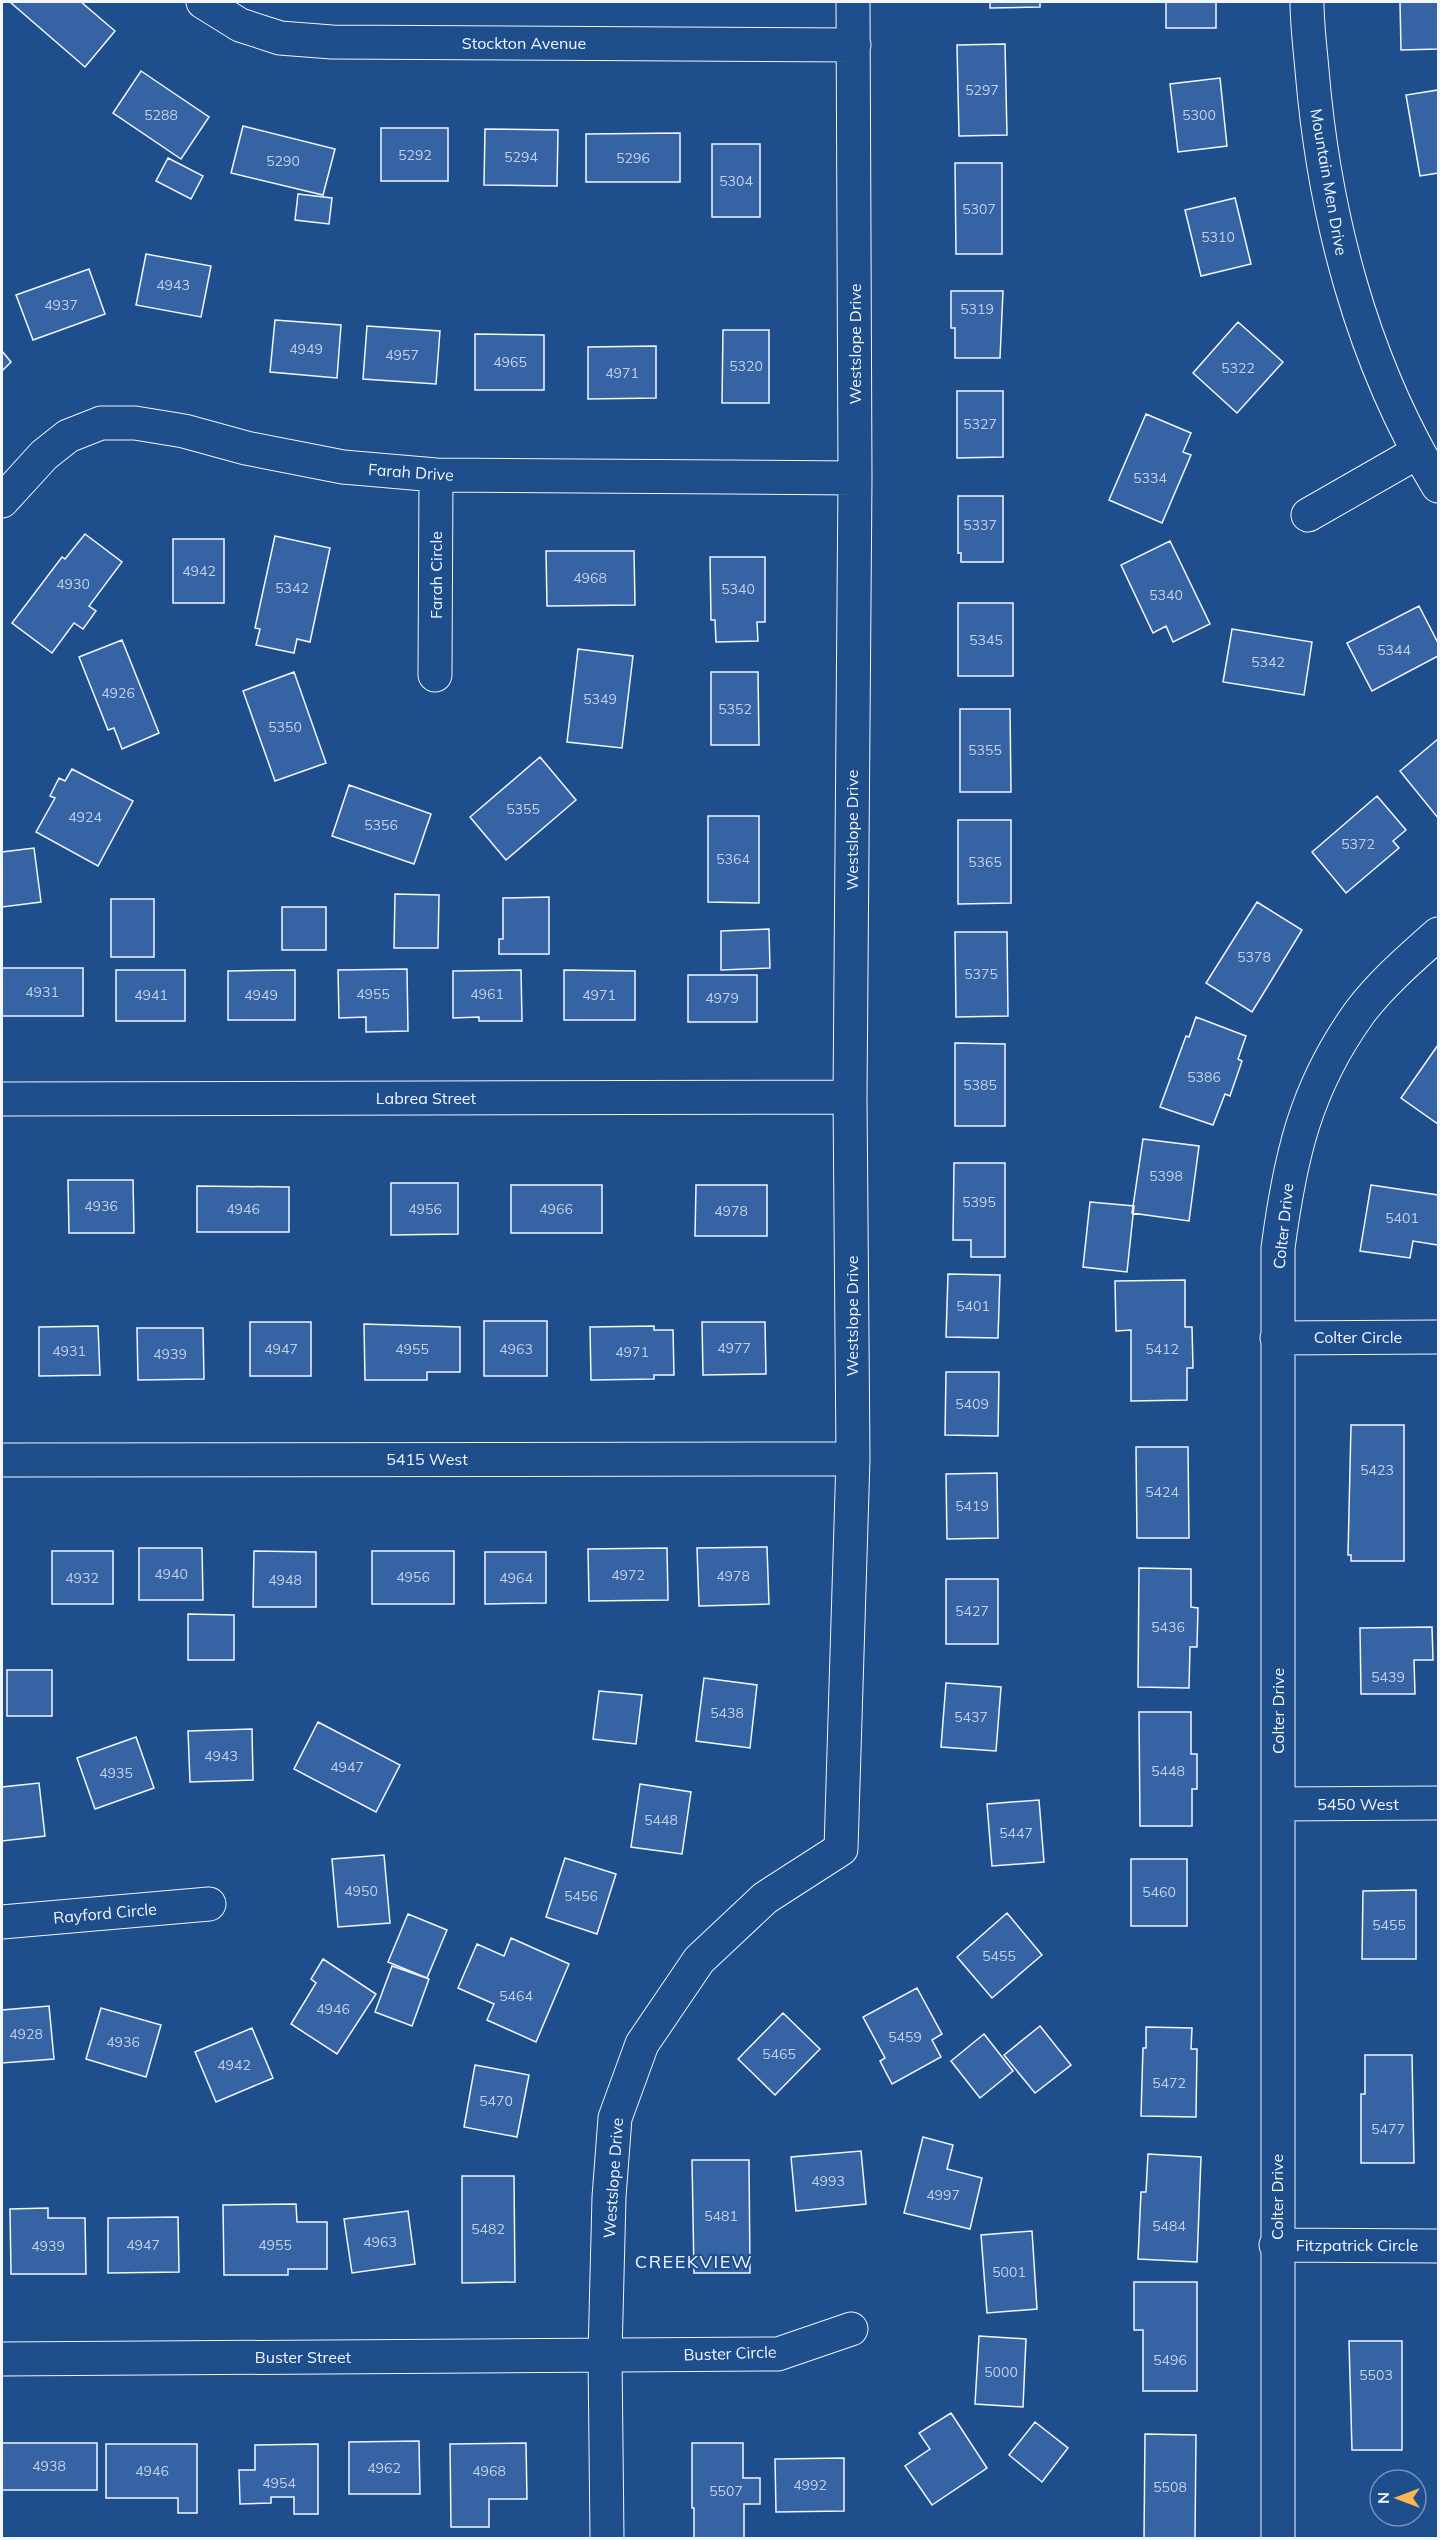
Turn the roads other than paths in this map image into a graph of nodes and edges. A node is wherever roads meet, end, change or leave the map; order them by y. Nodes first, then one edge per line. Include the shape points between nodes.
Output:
1 (203, 2) edge
2 (853, 2) edge
3 (1307, 2) edge
4 (854, 45) junction
5 (1418, 452) junction
6 (436, 475) junction
7 (855, 478) junction
8 (1438, 486) edge
9 (2, 501) edge
10 (1308, 515) dead end
11 (435, 675) dead end
12 (1438, 934) edge
13 (850, 1097) junction
14 (2, 1099) edge
15 (1438, 1337) edge
16 (1277, 1338) junction
17 (852, 1459) junction
18 (2, 1460) edge
19 (1438, 1803) edge
20 (1278, 1804) junction
21 (209, 1904) dead end
22 (2, 1922) edge
23 (1276, 2245) junction
24 (1438, 2246) edge
25 (851, 2329) dead end
26 (605, 2355) junction
27 (2, 2359) edge
28 (607, 2538) edge
29 (1278, 2538) edge

1 - 4 street, Stockton Avenue via 240,25 280,38 332,42
2 - 4 street, Westslope Drive
3 - 5 street, Mountain Men Drive via 1317,135 1339,245 1369,340
4 - 7 street, Westslope Drive
5 - 8 street, Mountain Men Drive
5 - 10 street
6 - 7 street, Farah Drive
6 - 9 street, Farah Drive via 343,467 184,431 135,423 101,423 68,436 44,455
6 - 11 street, Farah Circle
7 - 13 street, Westslope Drive
12 - 16 street, Colter Drive via 1361,1011 1330,1058 1302,1122 1287,1182 1278,1248
13 - 14 street, Labrea Street
13 - 17 street, Westslope Drive
15 - 16 street, Colter Circle
16 - 20 street, Colter Drive
17 - 18 street, 5415 West
17 - 26 street, Westslope Drive via 840,1849 765,1898 699,1960 642,2044 615,2118
19 - 20 street, 5450 West
20 - 23 street, Colter Drive
21 - 22 street, Rayford Circle
23 - 24 street, Fitzpatrick Circle
23 - 29 street, Colter Drive
25 - 26 street, Buster Circle via 778,2354
26 - 27 street, Buster Street
26 - 28 street, Westslope Drive

